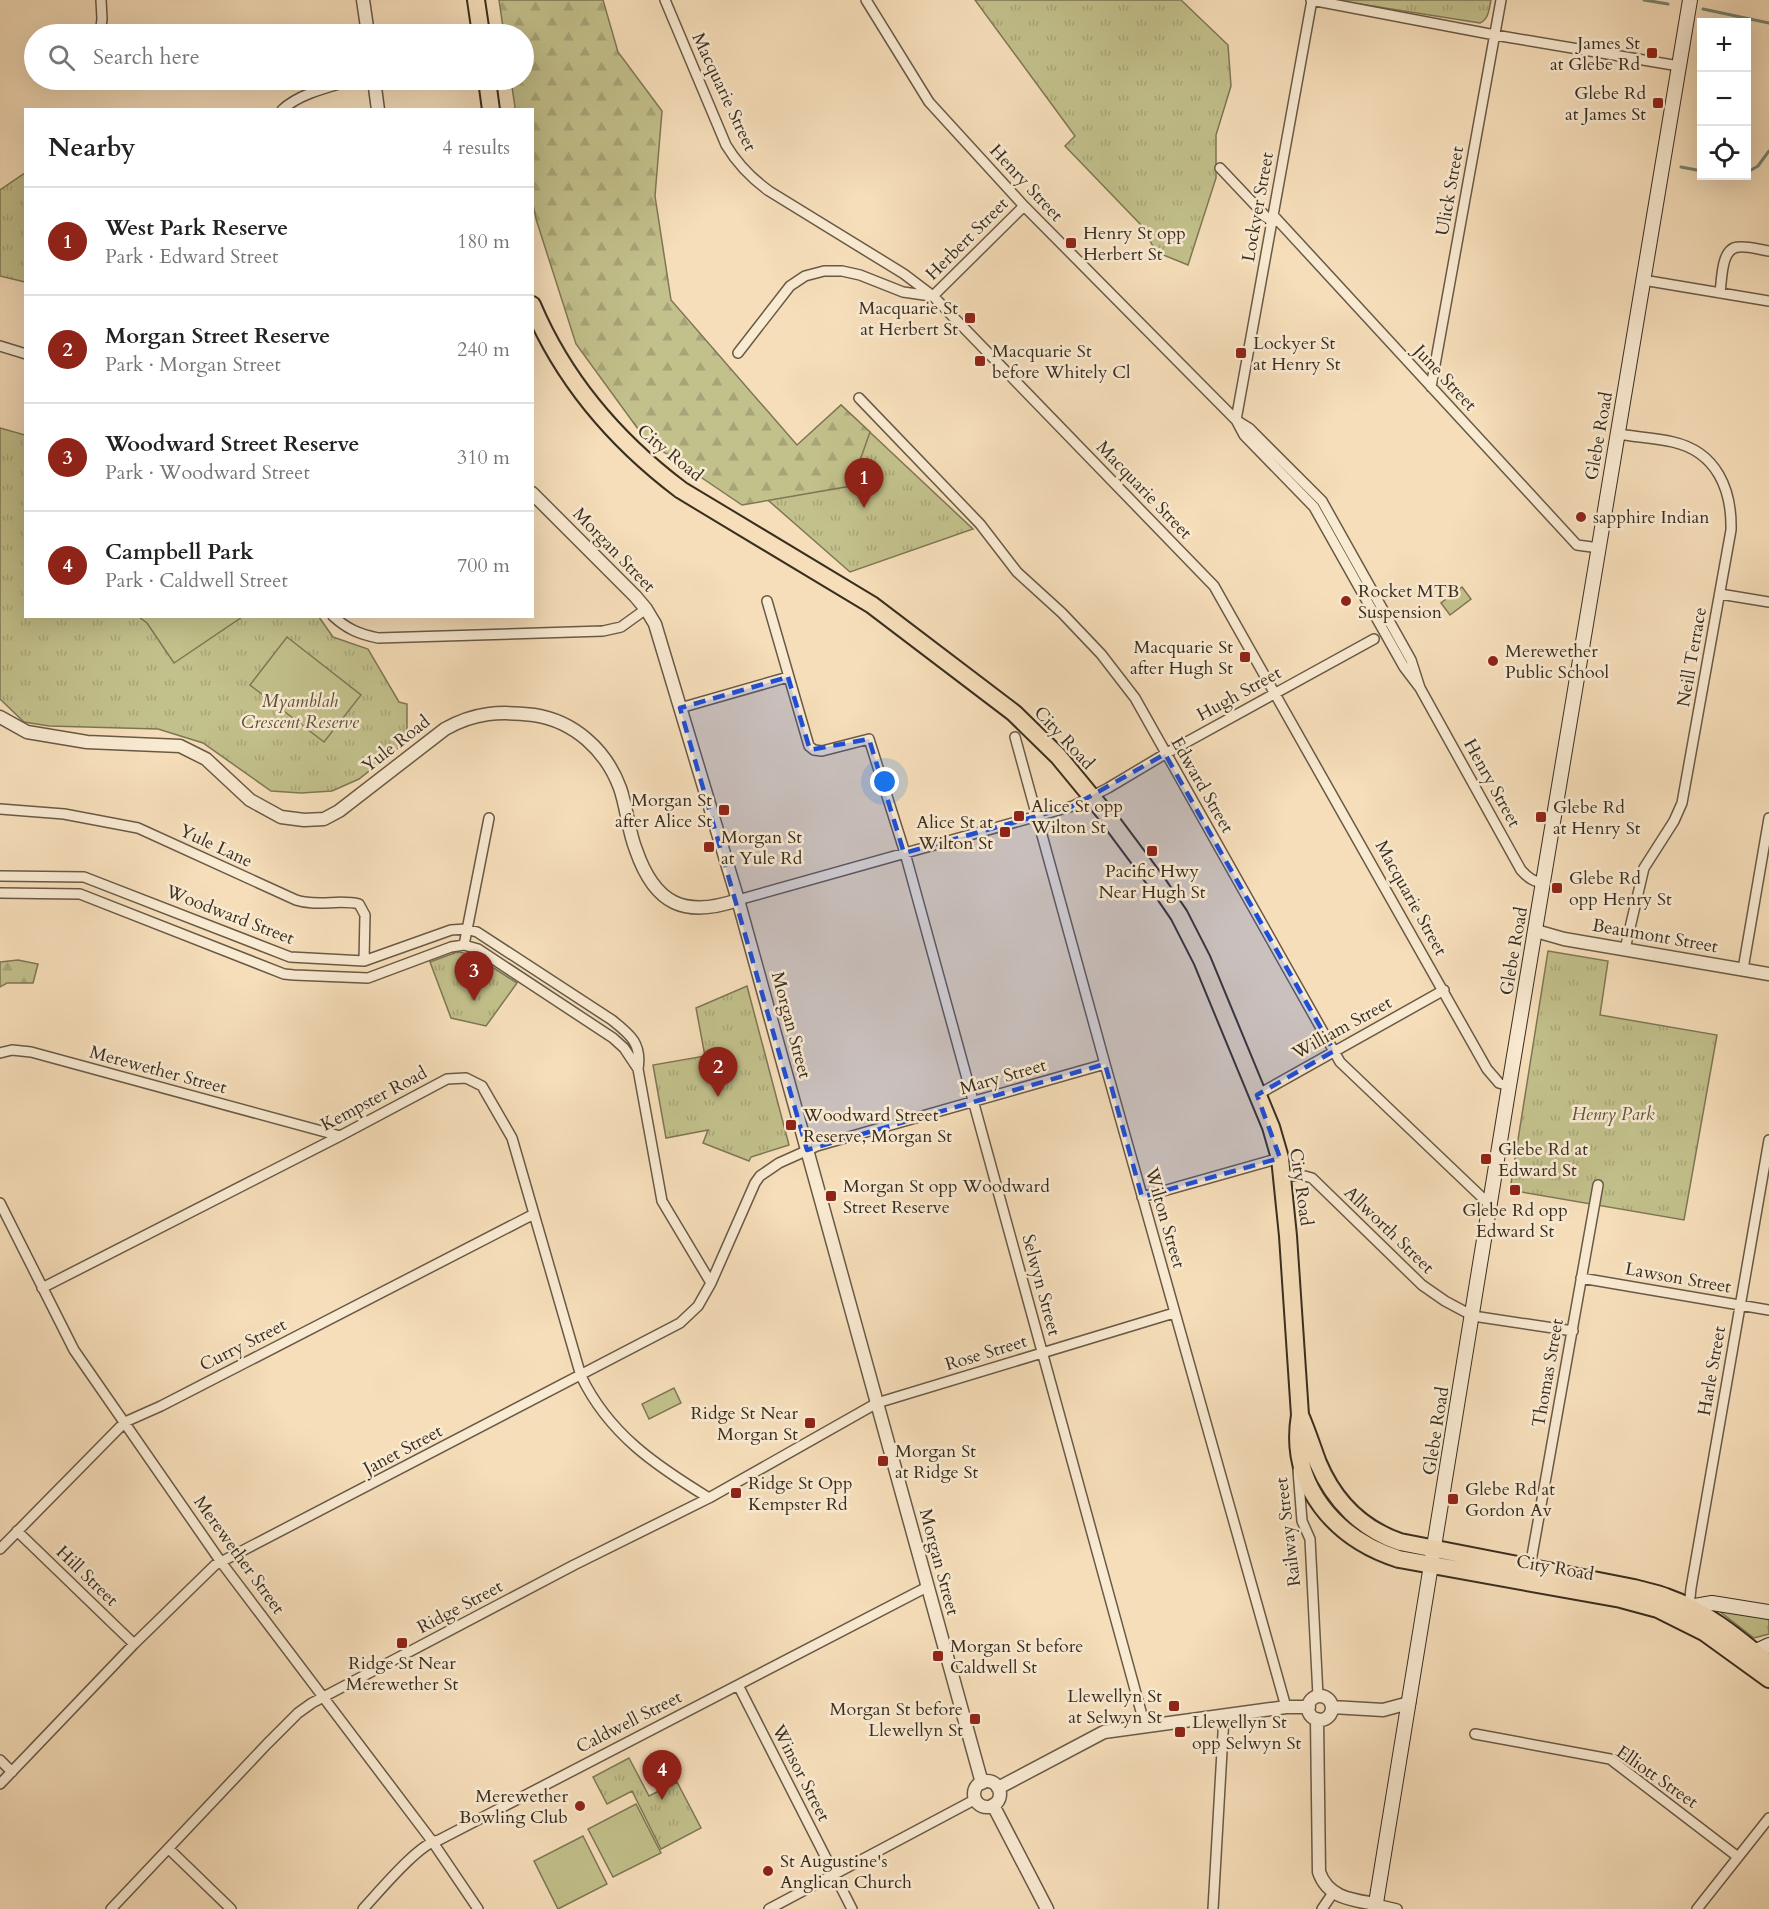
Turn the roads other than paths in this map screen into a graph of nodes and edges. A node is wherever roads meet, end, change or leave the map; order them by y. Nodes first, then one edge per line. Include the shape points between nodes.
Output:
1 (101, 0) edge
2 (363, 0) edge
3 (476, 0) edge
4 (665, 0) edge
5 (866, 0) edge
6 (1312, 0) edge
7 (1501, 0) edge
8 (1690, 0) edge
9 (101, 24) edge
10 (367, 24) edge
11 (480, 24) edge
12 (1495, 35) junction
13 (1679, 66) junction
14 (322, 90) edge
15 (375, 90) edge
16 (488, 90) edge
17 (284, 108) edge
18 (378, 108) edge
19 (491, 108) edge
20 (1220, 168) dead end
21 (1024, 206) junction
22 (1273, 219) junction
23 (1769, 251) edge
24 (1643, 280) junction
25 (1720, 292) junction
26 (933, 296) junction
27 (1769, 301) edge
28 (534, 309) edge
29 (0, 346) edge
30 (24, 353) edge
31 (738, 353) dead end
32 (1431, 387) junction
33 (859, 398) dead end
34 (1236, 420) junction
35 (1618, 434) junction
36 (534, 495) edge
37 (1599, 549) junction
38 (1720, 594) junction
39 (767, 601) dead end
40 (1769, 602) edge
41 (646, 609) junction
42 (335, 618) edge
43 (1374, 639) dead end
44 (788, 677) junction
45 (1276, 692) junction
46 (680, 708) junction
47 (0, 717) edge
48 (1015, 737) dead end
49 (1165, 754) junction
50 (1091, 797) junction
51 (0, 809) edge
52 (1037, 817) junction
53 (489, 818) dead end
54 (1769, 818) edge
55 (905, 853) junction
56 (0, 876) edge
57 (1544, 883) junction
58 (0, 893) edge
59 (738, 900) junction
60 (466, 929) junction
61 (1536, 931) junction
62 (464, 945) junction
63 (1625, 949) junction
64 (364, 961) junction
65 (1743, 969) junction
66 (1769, 974) edge
67 (1444, 990) junction
68 (1334, 1051) junction
69 (0, 1053) edge
70 (1105, 1064) junction
71 (638, 1069) junction
72 (1509, 1086) junction
73 (1257, 1095) junction
74 (973, 1102) junction
75 (340, 1136) junction
76 (1769, 1140) edge
77 (807, 1150) junction
78 (1280, 1158) junction
79 (1282, 1177) junction
80 (1598, 1185) dead end
81 (1142, 1197) junction
82 (0, 1203) edge
83 (1490, 1206) junction
84 (534, 1214) junction
85 (1581, 1278) junction
86 (711, 1283) junction
87 (42, 1288) junction
88 (1740, 1305) junction
89 (1769, 1310) edge
90 (1174, 1313) junction
91 (1473, 1316) junction
92 (1573, 1331) junction
93 (1042, 1353) junction
94 (581, 1376) junction
95 (877, 1403) junction
96 (1300, 1415) junction
97 (125, 1422) junction
98 (1296, 1436) junction
99 (709, 1498) junction
100 (17, 1531) junction
101 (1435, 1548) junction
102 (0, 1549) edge
103 (221, 1562) junction
104 (1432, 1566) junction
105 (1530, 1567) junction
106 (927, 1587) junction
107 (1689, 1607) junction
108 (1769, 1612) edge
109 (135, 1644) junction
110 (1763, 1658) edge
111 (1769, 1679) edge
112 (738, 1685) junction
113 (325, 1696) junction
114 (1318, 1696) junction
115 (1409, 1703) junction
116 (1286, 1707) junction
117 (1309, 1707) junction
118 (1332, 1707) junction
119 (1224, 1716) junction
120 (1317, 1719) junction
121 (1145, 1726) junction
122 (1475, 1734) dead end
123 (0, 1760) edge
124 (12, 1772) junction
125 (982, 1783) junction
126 (0, 1784) edge
127 (998, 1788) junction
128 (976, 1799) junction
129 (993, 1805) junction
130 (1769, 1818) edge
131 (432, 1841) junction
132 (169, 1849) junction
133 (1738, 1857) junction
134 (834, 1875) junction
135 (1333, 1893) junction
136 (1376, 1907) edge
137 (111, 1909) edge
138 (231, 1909) edge
139 (363, 1909) edge
140 (478, 1909) edge
141 (769, 1909) edge
142 (852, 1909) edge
143 (1047, 1909) edge
144 (1213, 1909) edge
145 (1322, 1909) edge
146 (1397, 1909) edge
147 (1697, 1909) edge

1 - 9 street
2 - 10 street
3 - 11 highway
4 - 26 street, Macquarie Street via 736,162 769,191
5 - 21 street, Henry Street via 929,102
6 - 12 street
6 - 22 street, Lockyer Street
7 - 12 street, Ulick Street
8 - 13 main road, Glebe Road
12 - 13 street
12 - 32 street, Ulick Street
13 - 24 main road, Glebe Road
14 - 17 street
15 - 18 street
16 - 19 highway
20 - 22 street, June Street
21 - 26 street, Herbert Street
21 - 34 street, Henry Street
22 - 32 street, June Street
22 - 34 street, Lockyer Street
23 - 25 street via 1738,246 1730,249
24 - 25 street
24 - 35 main road, Glebe Road
25 - 27 street
26 - 31 street via 903,292 842,272 805,276 790,286
26 - 45 street, Macquarie Street via 1214,586
28 - 50 highway, City Road via 580,390 603,420 642,458 681,490 901,626 1030,728
29 - 30 street
32 - 37 street, June Street via 1577,545
33 - 49 street, Edward Street via 980,525 1017,572 1101,654 1135,698
34 - 57 street, Henry Street via 1244,435 1314,507 1521,870 1527,878
35 - 37 main road, Glebe Road
35 - 38 street, Neill Terrace via 1674,442 1695,450 1725,482 1732,509
36 - 41 street, Morgan Street
37 - 57 main road, Glebe Road
38 - 40 street
38 - 63 street, Neill Terrace via 1682,804 1644,868
39 - 44 street
41 - 42 street via 621,627 603,631 378,638 357,634
41 - 46 street, Morgan Street via 655,624
43 - 45 street, Hugh Street
44 - 46 street
44 - 55 street, Selwyn Street via 809,746 814,750 869,739
45 - 49 street, Hugh Street
45 - 67 street, Macquarie Street
46 - 59 street, Morgan Street
47 - 59 street, Yule Road via 27,732 87,742 180,746 206,759 250,800 281,817 304,820 324,819 339,811 463,719 495,713 540,716 572,728 603,756 620,789 635,850 657,891 690,908
48 - 52 street, Wilton Street
49 - 50 street, Hugh Street
49 - 68 street, Edward Street
50 - 52 street, Hugh Street
50 - 73 highway, City Road via 1179,915 1202,960
51 - 64 street, Yule Lane via 64,814 138,828 297,900 359,904 365,915
52 - 55 street, Hugh Street
52 - 70 street, Wilton Street
53 - 60 street
54 - 65 street
55 - 59 street, Hugh Street
55 - 74 street, Selwyn Street
56 - 64 street, Woodward Street via 84,878 276,953
57 - 61 main road, Glebe Road
58 - 62 street, Woodward Street via 80,894 284,974 368,978
59 - 77 street, Morgan Street
60 - 62 street
60 - 64 street, Woodward Street via 451,930
60 - 71 street via 477,932 630,1034 640,1055
61 - 63 street, Beaumont Street
61 - 72 main road, Glebe Road
62 - 71 street via 478,949 613,1038
63 - 65 street, Beaumont Street
65 - 66 street, Beaumont Street
67 - 68 street, William Street
67 - 72 street, Macquarie Street via 1487,1069 1498,1083
68 - 73 street, William Street
68 - 83 street, Edward Street via 1340,1062
69 - 75 street, Merewether Street via 31,1052
70 - 74 street, Mary Street
70 - 81 street, Wilton Street
71 - 86 street via 662,1201
72 - 83 main road, Glebe Road
73 - 78 highway, City Road
74 - 77 street, Mary Street
74 - 93 street, Selwyn Street
75 - 84 street, Kempster Road via 447,1079 466,1078 482,1086 512,1138
75 - 87 street, Kempster Road
76 - 88 street, Harle Street
77 - 86 street, Janet Street via 760,1176
77 - 95 street, Morgan Street
78 - 79 highway, City Road
78 - 81 street
79 - 91 street, Allworth Street via 1312,1178 1422,1285
79 - 96 highway, City Road
80 - 85 street, Thomas Street
81 - 90 street, Wilton Street
82 - 87 street, Merewether Street
83 - 91 main road, Glebe Road
84 - 94 street, Kempster Road
84 - 97 street, Curry Street
85 - 88 street, Lawson Street
85 - 92 street, Thomas Street
86 - 94 street, Janet Street via 699,1306 680,1323
87 - 97 street, Merewether Street via 74,1350
88 - 89 street, Lawson Street
88 - 107 street, Harle Street
90 - 93 street, Rose Street
90 - 116 street, Wilton Street
91 - 92 street, Allworth Street
91 - 101 main road, Glebe Road
92 - 105 street, Thomas Street
93 - 95 street, Rose Street
93 - 121 street, Selwyn Street
94 - 99 street, Kempster Road via 590,1395 628,1441 662,1469
94 - 103 street, Janet Street
95 - 99 street, Ridge Street
95 - 106 street, Morgan Street
96 - 98 highway, City Road
96 - 101 highway, City Road via 1320,1467 1348,1511 1389,1538
97 - 100 street, Curry Street
97 - 103 street, Merewether Street
98 - 104 highway, City Road via 1308,1484 1338,1526 1382,1554
98 - 114 street, Railway Street via 1302,1521 1310,1539
99 - 113 street, Ridge Street
100 - 102 street, Curry Street
100 - 109 street, Hill Street
101 - 104 main road, Glebe Road
101 - 105 highway, City Road
103 - 109 street, Janet Street via 203,1575
103 - 113 street, Merewether Street
104 - 110 highway, City Road via 1640,1604
104 - 115 main road, Glebe Road
105 - 107 highway, City Road via 1634,1588
106 - 112 street, Caldwell Street
106 - 125 street, Morgan Street
107 - 108 main road via 1712,1603
107 - 110 highway, City Road
109 - 124 street, Janet Street
110 - 111 highway, City Road
112 - 131 street, Caldwell Street
112 - 134 street, Winsor Street
113 - 131 street, Merewether Street
113 - 132 street, Ridge Street via 291,1721
114 - 117 street
114 - 118 street via 1329,1699
115 - 118 street via 1383,1710
115 - 136 main road, Glebe Road
116 - 117 street
116 - 119 street
117 - 120 street
118 - 120 street via 1327,1717
119 - 121 street
119 - 144 street
120 - 135 street via 1318,1866
121 - 127 street via 1104,1732
122 - 133 street, Elliott Street via 1610,1759
123 - 124 street
124 - 126 street, Janet Street
125 - 127 street via 991,1782
125 - 128 street via 975,1790
127 - 129 street via 999,1798
128 - 129 street via 983,1806
128 - 134 street
129 - 143 street
130 - 133 street
131 - 139 street, Caldwell Street
131 - 140 street, Merewether Street
132 - 137 street, Ridge Street
132 - 138 street
133 - 147 street
134 - 141 street
134 - 142 street, Winsor Street
135 - 136 street
135 - 145 street
136 - 146 street

